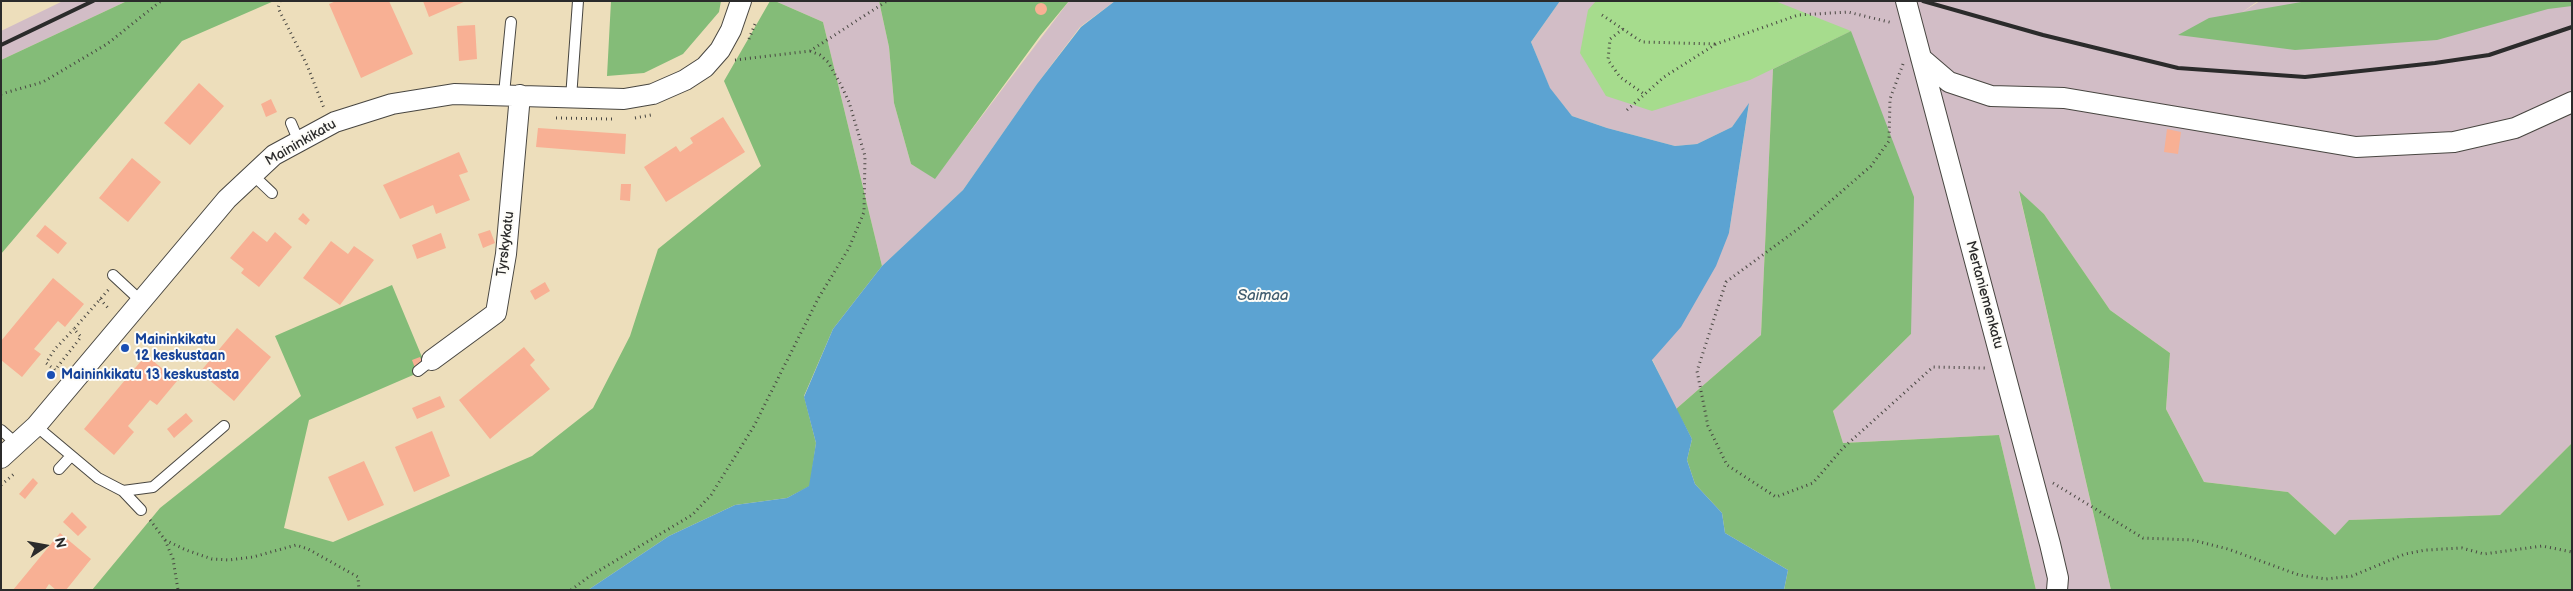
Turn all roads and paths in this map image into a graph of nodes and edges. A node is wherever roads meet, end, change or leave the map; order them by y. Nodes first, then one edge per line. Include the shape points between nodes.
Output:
1 (161, 1) edge
2 (280, 1) edge
3 (578, 1) edge
4 (741, 1) edge
5 (887, 1) edge
6 (1906, 1) edge
7 (1602, 15) dead end
8 (756, 17) dead end
9 (511, 22) dead end
10 (1622, 29) junction
11 (1716, 44) junction
12 (1917, 44) junction
13 (744, 46) dead end
14 (810, 51) junction
15 (739, 53) dead end
16 (734, 60) junction
17 (728, 66) dead end
18 (1, 94) edge
19 (512, 94) junction
20 (1644, 94) junction
21 (571, 98) junction
22 (2572, 102) edge
23 (1627, 110) dead end
24 (653, 114) dead end
25 (549, 117) dead end
26 (628, 118) dead end
27 (619, 119) dead end
28 (291, 123) dead end
29 (329, 125) junction
30 (299, 142) junction
31 (252, 174) junction
32 (272, 193) dead end
33 (115, 277) joint
34 (141, 301) junction
35 (74, 329) junction
36 (425, 366) dead end
37 (2004, 369) junction
38 (55, 370) junction
39 (51, 375) dead end
40 (36, 426) junction
41 (224, 426) dead end
42 (1, 430) edge
43 (18, 445) junction
44 (71, 456) junction
45 (1, 458) edge
46 (19, 468) dead end
47 (2030, 468) junction
48 (59, 469) dead end
49 (1, 484) edge
50 (123, 491) junction
51 (141, 510) joint
52 (165, 540) junction
53 (2572, 552) edge
54 (178, 590) edge
55 (359, 590) edge
56 (571, 590) edge
57 (2057, 590) edge

1 - 18 path via 107,44 43,82
2 - 29 path via 278,8 307,65
3 - 21 lane
4 - 21 street, Maininkikatu via 720,50 705,67 685,80 653,94 624,99
5 - 14 path
6 - 12 street, Mertaniemenkatu
7 - 10 path
8 - 13 path via 753,32
9 - 19 lane
10 - 11 path via 1642,42
10 - 20 path via 1610,39 1608,60 1620,77
11 - 12 path via 1798,15 1848,12
11 - 20 path via 1664,77
12 - 22 street via 1949,82 1991,96 2064,98 2356,147 2454,142 2515,128
12 - 37 street, Mertaniemenkatu
12 - 37 path via 1902,66 1890,99 1888,140 1870,166 1802,226 1726,282 1697,371 1708,426 1727,465 1776,497 1813,483 1843,448 1933,367
14 - 16 path
14 - 56 path via 828,62 841,85 865,156 864,212 849,248 819,297 754,426 711,495 692,515
15 - 16 path
16 - 17 path
19 - 21 street, Maininkikatu
19 - 29 street, Maininkikatu via 454,94 392,104
19 - 36 street, Tyrskykatu via 506,254 496,313
20 - 23 path
24 - 26 path
25 - 27 path
28 - 30 lane
29 - 30 street, Maininkikatu
30 - 31 street, Maininkikatu via 274,155
31 - 32 lane
31 - 34 street, Maininkikatu
33 - 34 lane
33 - 35 path
34 - 40 street, Maininkikatu
35 - 38 path via 81,337
35 - 38 path via 46,363
37 - 47 street, Mertaniemenkatu
38 - 39 path
40 - 43 street, Maininkikatu
40 - 44 lane
41 - 50 lane via 153,486
42 - 43 lane
43 - 45 street, Maininkikatu
44 - 48 lane
44 - 50 lane via 98,478
46 - 49 path
47 - 53 path via 2143,538 2192,540 2228,549 2300,575 2352,576 2405,554 2426,550 2462,548 2484,554 2542,546
47 - 57 street, Mertaniemenkatu via 2058,578
50 - 51 lane
51 - 52 path
52 - 54 path via 173,559
52 - 55 path via 212,559 229,560 296,545 358,577

